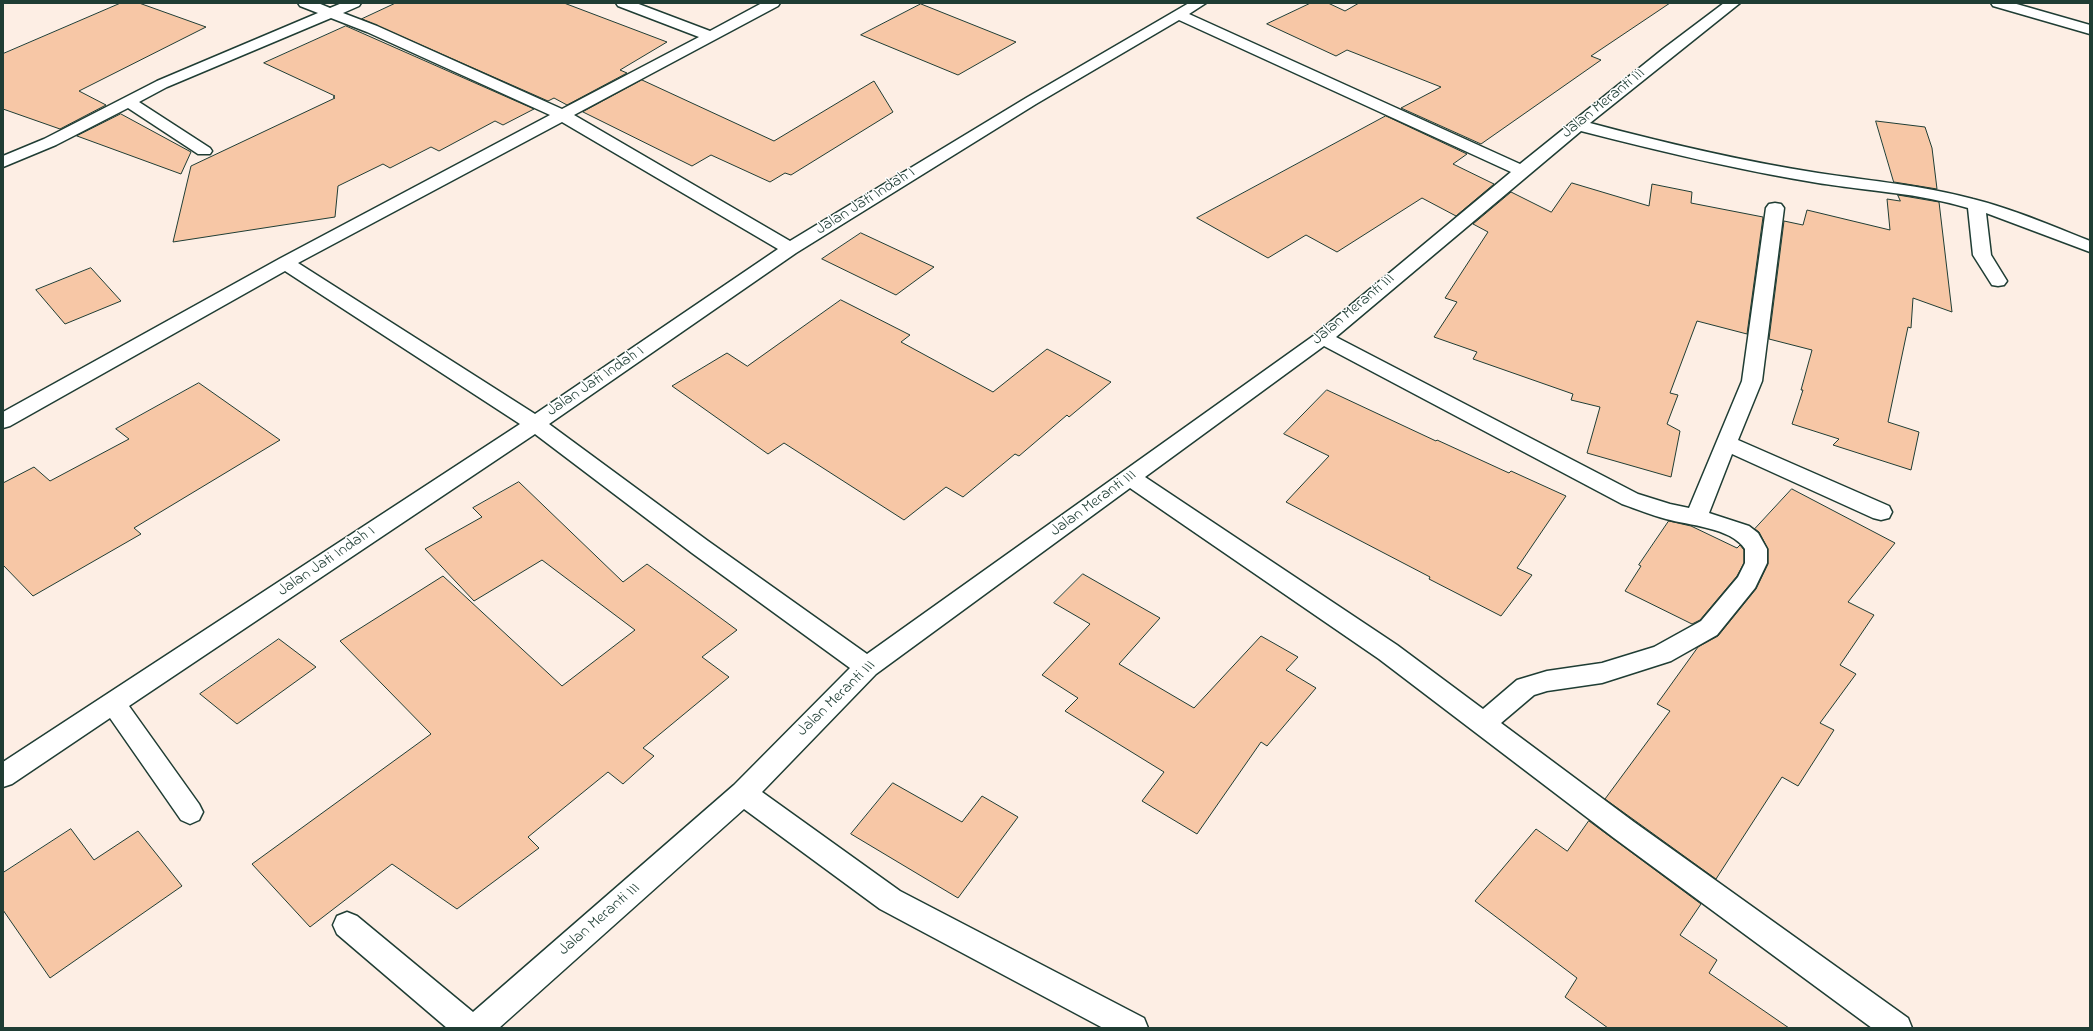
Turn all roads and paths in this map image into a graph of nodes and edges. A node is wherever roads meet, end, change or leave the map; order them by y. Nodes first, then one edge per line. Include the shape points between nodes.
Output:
1 (305, 3) edge
2 (354, 3) edge
3 (623, 3) edge
4 (773, 3) edge
5 (1199, 3) edge
6 (1733, 3) edge
7 (1998, 3) edge
8 (332, 12) junction
9 (1180, 15) junction
10 (2090, 30) edge
11 (710, 36) junction
12 (129, 102) junction
13 (562, 115) junction
14 (1578, 126) junction
15 (204, 151) dead end
16 (3, 162) edge
17 (1522, 171) junction
18 (1976, 205) junction
19 (1775, 208) dead end
20 (2090, 247) edge
21 (790, 249) junction
22 (285, 264) junction
23 (1998, 282) dead end
24 (1323, 338) junction
25 (3, 421) edge
26 (535, 424) junction
27 (1726, 443) junction
28 (1131, 478) junction
29 (1881, 512) dead end
30 (1696, 518) junction
31 (867, 667) junction
32 (114, 704) junction
33 (1484, 723) junction
34 (3, 776) edge
35 (743, 793) junction
36 (190, 812) dead end
37 (347, 925) dead end
38 (470, 1028) edge
39 (477, 1028) edge
40 (1134, 1028) edge
41 (1897, 1028) edge

1 - 8 street
2 - 8 street
3 - 11 street
4 - 11 street
5 - 9 street, Jalan Jati Indah I
6 - 14 street, Jalan Meranti III
7 - 10 street
8 - 12 street via 162,84
8 - 13 street
9 - 17 street
9 - 21 street, Jalan Jati Indah I via 1031,101
11 - 13 street
12 - 15 street
12 - 16 street via 44,145
13 - 21 street
13 - 22 street
14 - 17 street, Jalan Meranti III
14 - 18 street via 1736,164 1838,181 1920,191
17 - 24 street, Jalan Meranti III
18 - 20 street
18 - 23 street via 1982,255
19 - 27 street via 1752,381
21 - 26 street, Jalan Jati Indah I
22 - 25 street
22 - 26 street
24 - 28 street, Jalan Meranti III
24 - 30 street via 1630,499
26 - 31 street
26 - 32 street, Jalan Jati Indah I
27 - 29 street
27 - 30 street
28 - 31 street, Jalan Meranti III
28 - 33 street via 1388,652
30 - 33 street via 1741,532 1750,539 1756,549 1756,563 1747,582 1709,628 1662,654 1602,673 1547,681 1526,687
31 - 35 street, Jalan Meranti III
32 - 34 street, Jalan Jati Indah I
32 - 36 street
33 - 41 street via 1624,830
35 - 39 street, Jalan Meranti III
35 - 40 street via 890,900
37 - 38 street

